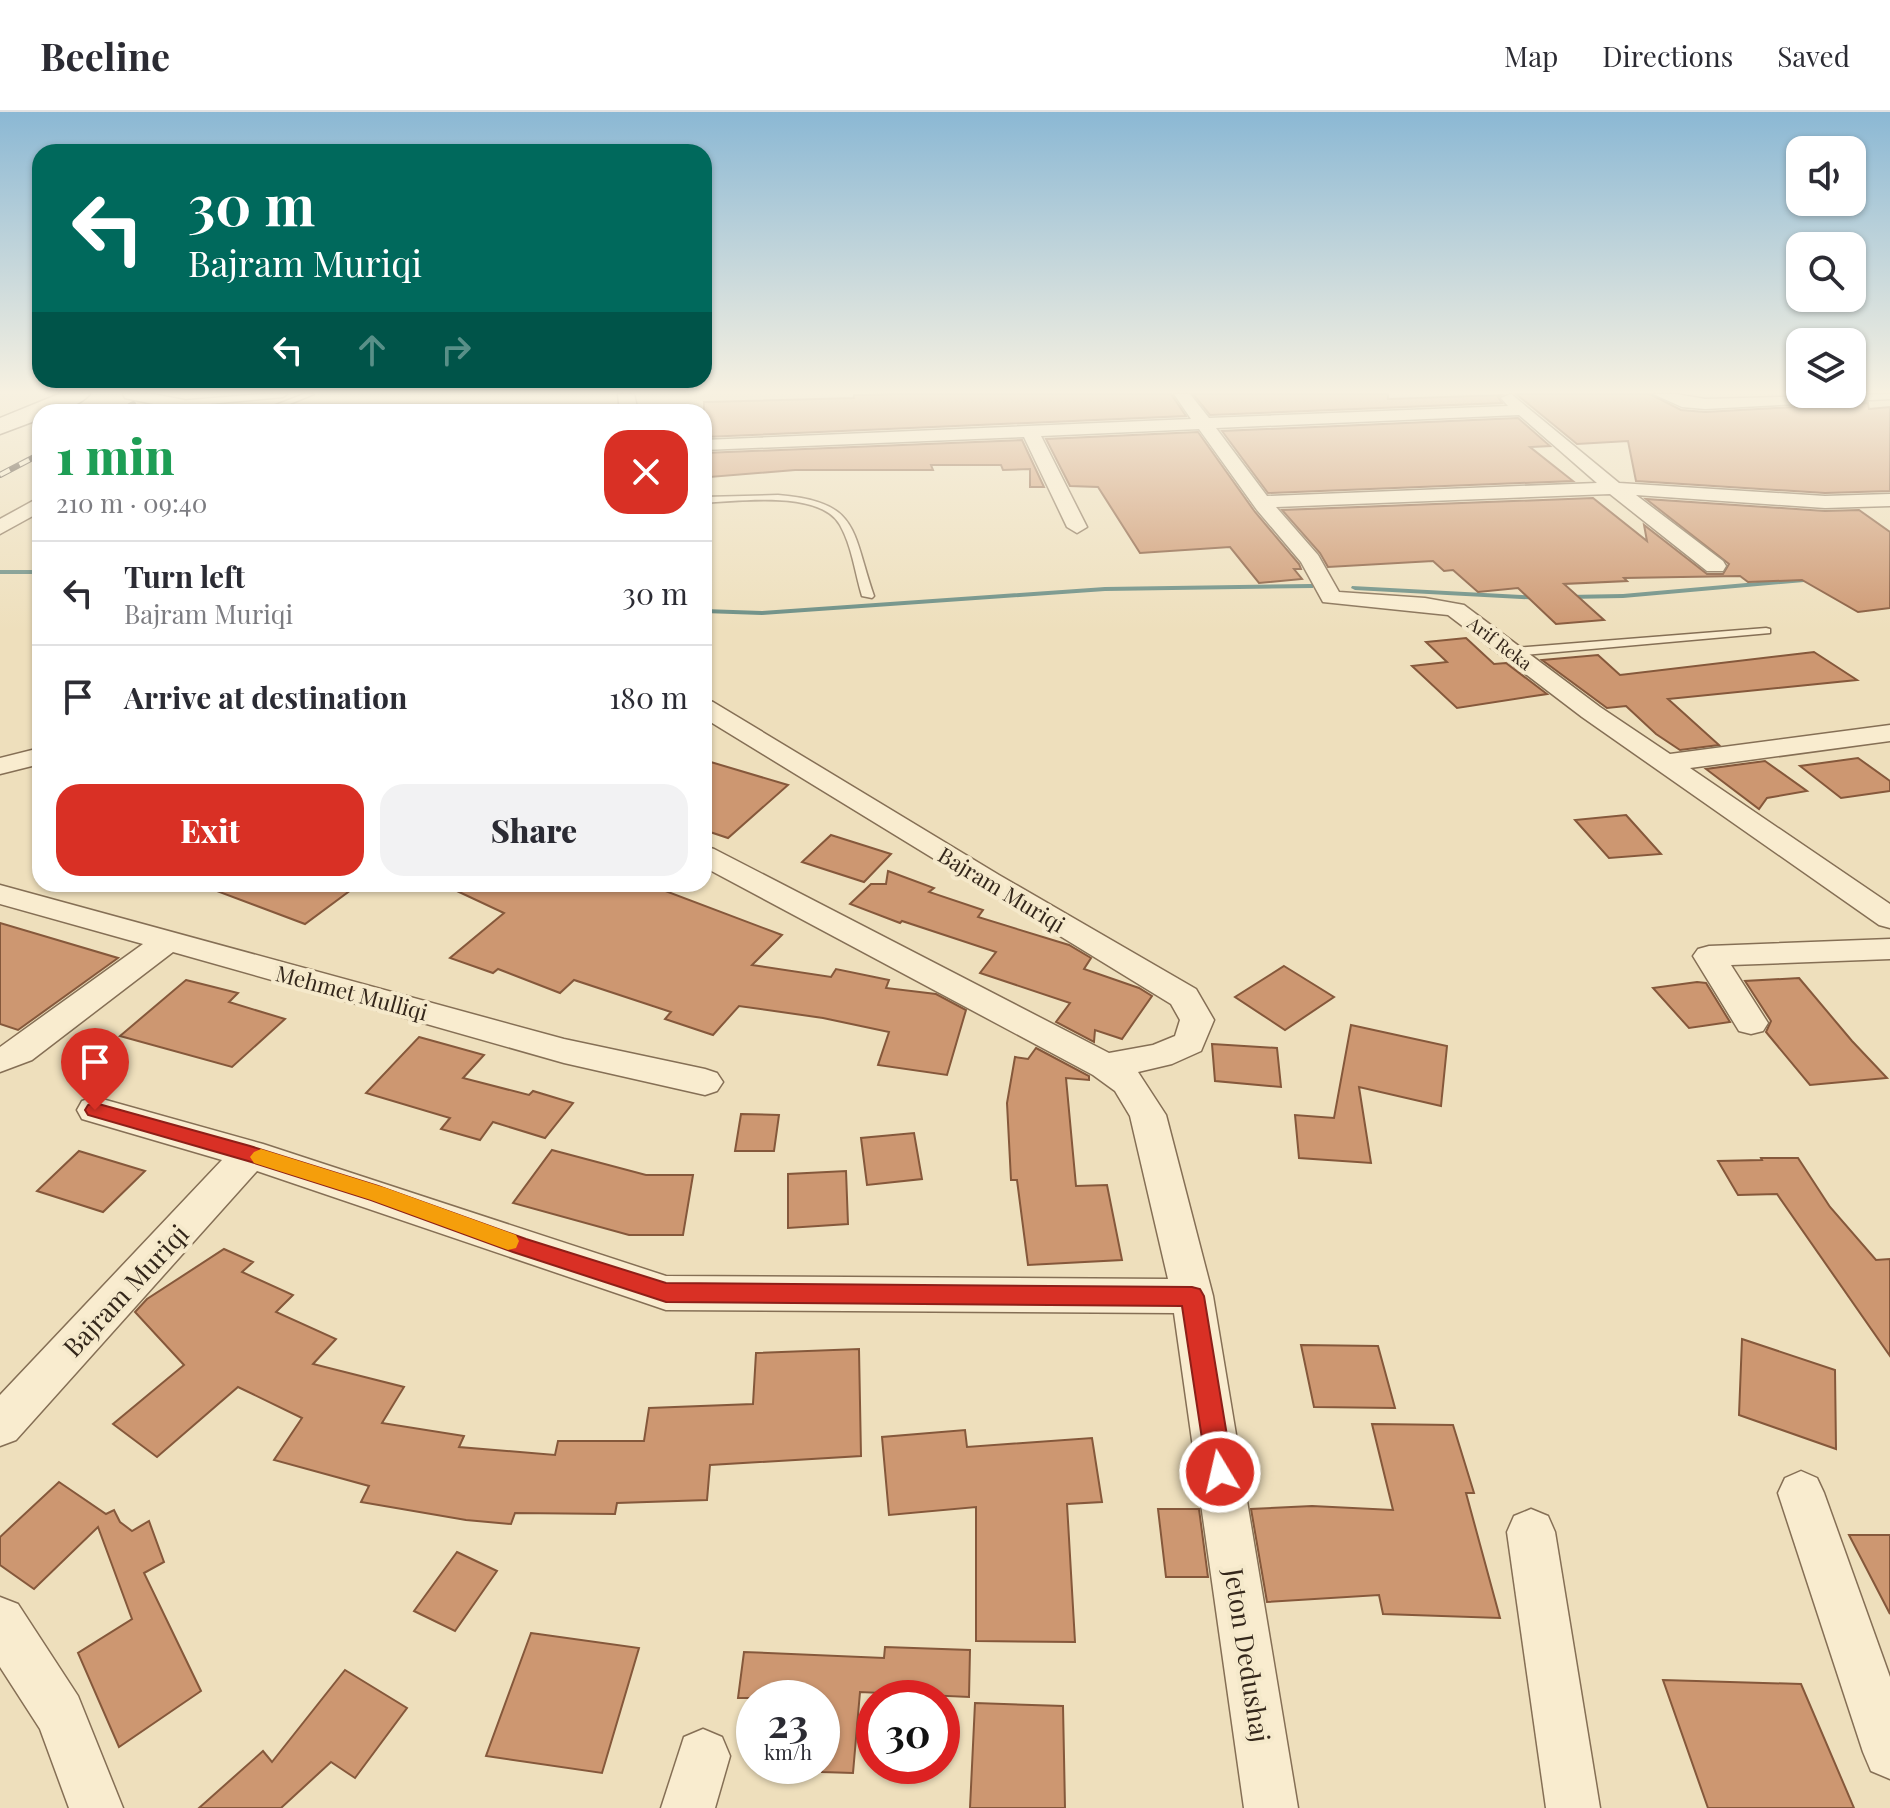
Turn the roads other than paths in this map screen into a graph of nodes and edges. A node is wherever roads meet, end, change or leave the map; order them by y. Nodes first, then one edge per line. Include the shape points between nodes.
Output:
1 (1051, 473) edge
2 (1241, 473) edge
3 (1597, 473) edge
4 (1614, 488) junction
5 (712, 500) edge
6 (1890, 500) edge
7 (1261, 502) junction
8 (32, 508) edge
9 (1077, 527) dead end
10 (0, 528) edge
11 (1715, 566) dead end
12 (868, 596) dead end
13 (1766, 631) dead end
14 (1514, 652) junction
15 (712, 712) edge
16 (1890, 733) edge
17 (32, 758) edge
18 (1665, 763) junction
19 (0, 766) edge
20 (712, 859) edge
21 (0, 894) edge
22 (1890, 918) edge
23 (167, 941) junction
24 (1890, 949) edge
25 (1751, 1023) dead end
26 (0, 1060) edge
27 (1105, 1066) junction
28 (705, 1082) dead end
29 (95, 1110) dead end
30 (250, 1154) junction
31 (1192, 1296) junction
32 (0, 1426) edge
33 (1801, 1493) dead end
34 (1531, 1532) dead end
35 (0, 1622) edge
36 (1890, 1752) edge
37 (703, 1756) dead end
38 (96, 1808) edge
39 (688, 1808) edge
40 (1271, 1808) edge
41 (1573, 1808) edge

1 - 9 street
2 - 7 street, Arif Reka
3 - 4 street
4 - 6 street via 1825,502
4 - 7 street
4 - 11 street
5 - 12 lane via 785,498 831,509 842,518
7 - 14 street, Arif Reka via 1310,560 1331,597 1429,603 1456,610
8 - 10 street
13 - 14 lane
14 - 18 street, Arif Reka
15 - 27 street, Bajram Muriqi via 1184,997 1197,1020 1189,1043 1160,1056
16 - 18 street
17 - 19 street
18 - 22 street, Arif Reka
20 - 27 street
21 - 23 street, Mehmet Mulliqi
23 - 26 street via 20,1052
23 - 28 street, Mehmet Mulliqi via 564,1051
24 - 25 street via 1709,956
27 - 31 street via 1127,1082 1148,1115
29 - 30 street
30 - 31 street via 666,1293
30 - 32 street, Bajram Muriqi
31 - 40 street, Jeton Dedushaj
33 - 36 street
34 - 41 street
35 - 38 street via 60,1714
37 - 39 street

